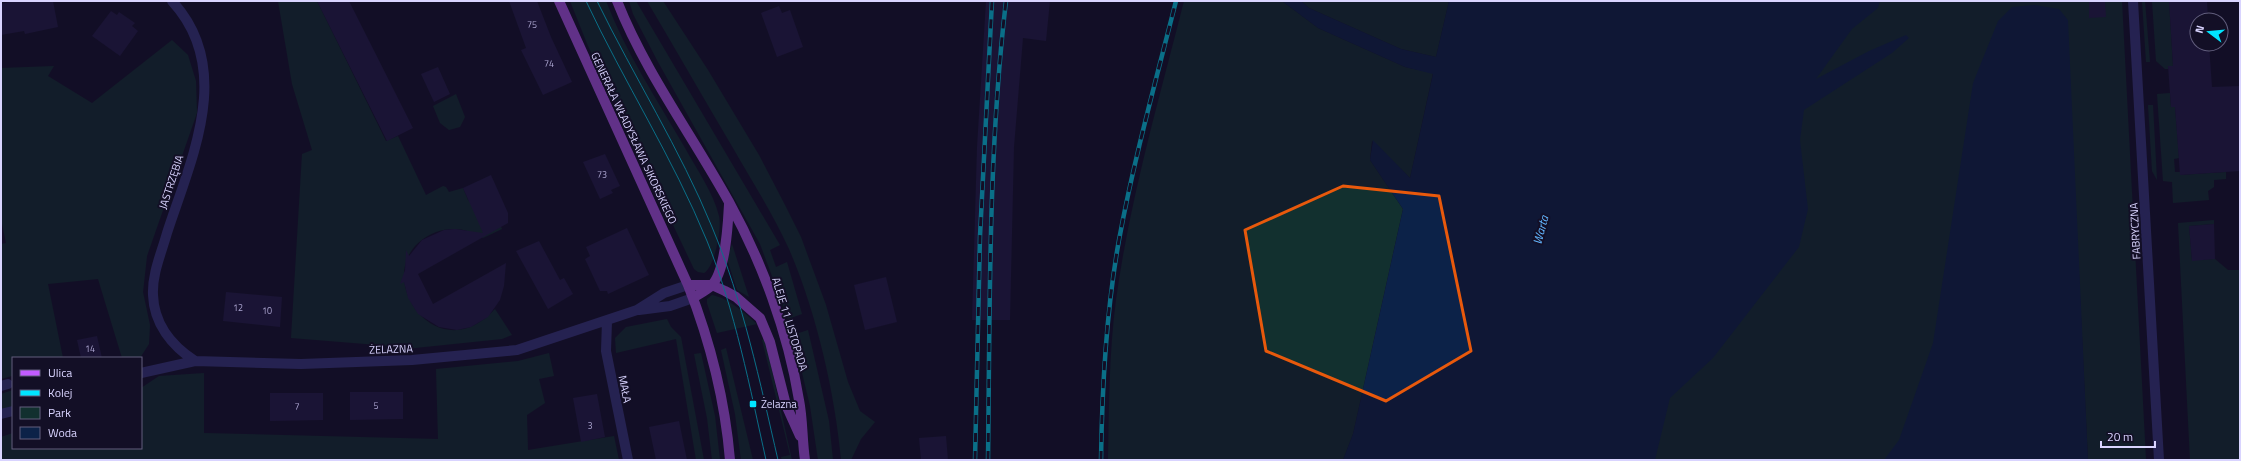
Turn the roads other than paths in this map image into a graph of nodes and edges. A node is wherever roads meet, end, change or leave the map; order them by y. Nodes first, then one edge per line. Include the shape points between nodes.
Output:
1 (172, 1) edge
2 (559, 1) edge
3 (617, 1) edge
4 (2133, 1) edge
5 (729, 202) junction
6 (688, 285) junction
7 (712, 285) junction
8 (693, 298) junction
9 (637, 310) junction
10 (607, 321) junction
11 (196, 361) junction
12 (142, 373) edge
13 (12, 411) edge
14 (1, 414) edge
15 (803, 442) junction
16 (628, 460) edge
17 (730, 460) edge
18 (805, 460) edge
19 (2159, 460) edge

1 - 11 street, JASTRZĘBIA via 186,19 194,36 205,74 206,93 200,131 155,271 153,297 159,322 166,334 174,345
2 - 6 main road, GENERAŁA WŁADYSŁAWA SIKORSKIEGO
3 - 5 main road via 642,53
4 - 19 street, FABRYCZNA
5 - 7 main road via 723,256
5 - 15 main road, ALEJE 11 LISTOPADA via 757,259 780,325 800,400
6 - 7 main road
6 - 8 main road
6 - 9 street, ŻELAZNA via 664,293
7 - 8 main road
7 - 15 main road via 736,297 760,318 770,342 786,405
8 - 9 street, ŻELAZNA via 670,306
8 - 17 main road via 716,371
9 - 10 street, ŻELAZNA
10 - 11 street, ŻELAZNA via 517,350 502,352 301,364
10 - 16 street, MAŁA via 606,351
11 - 12 street, ŻELAZNA
13 - 14 street
15 - 18 main road, ALEJE 11 LISTOPADA

